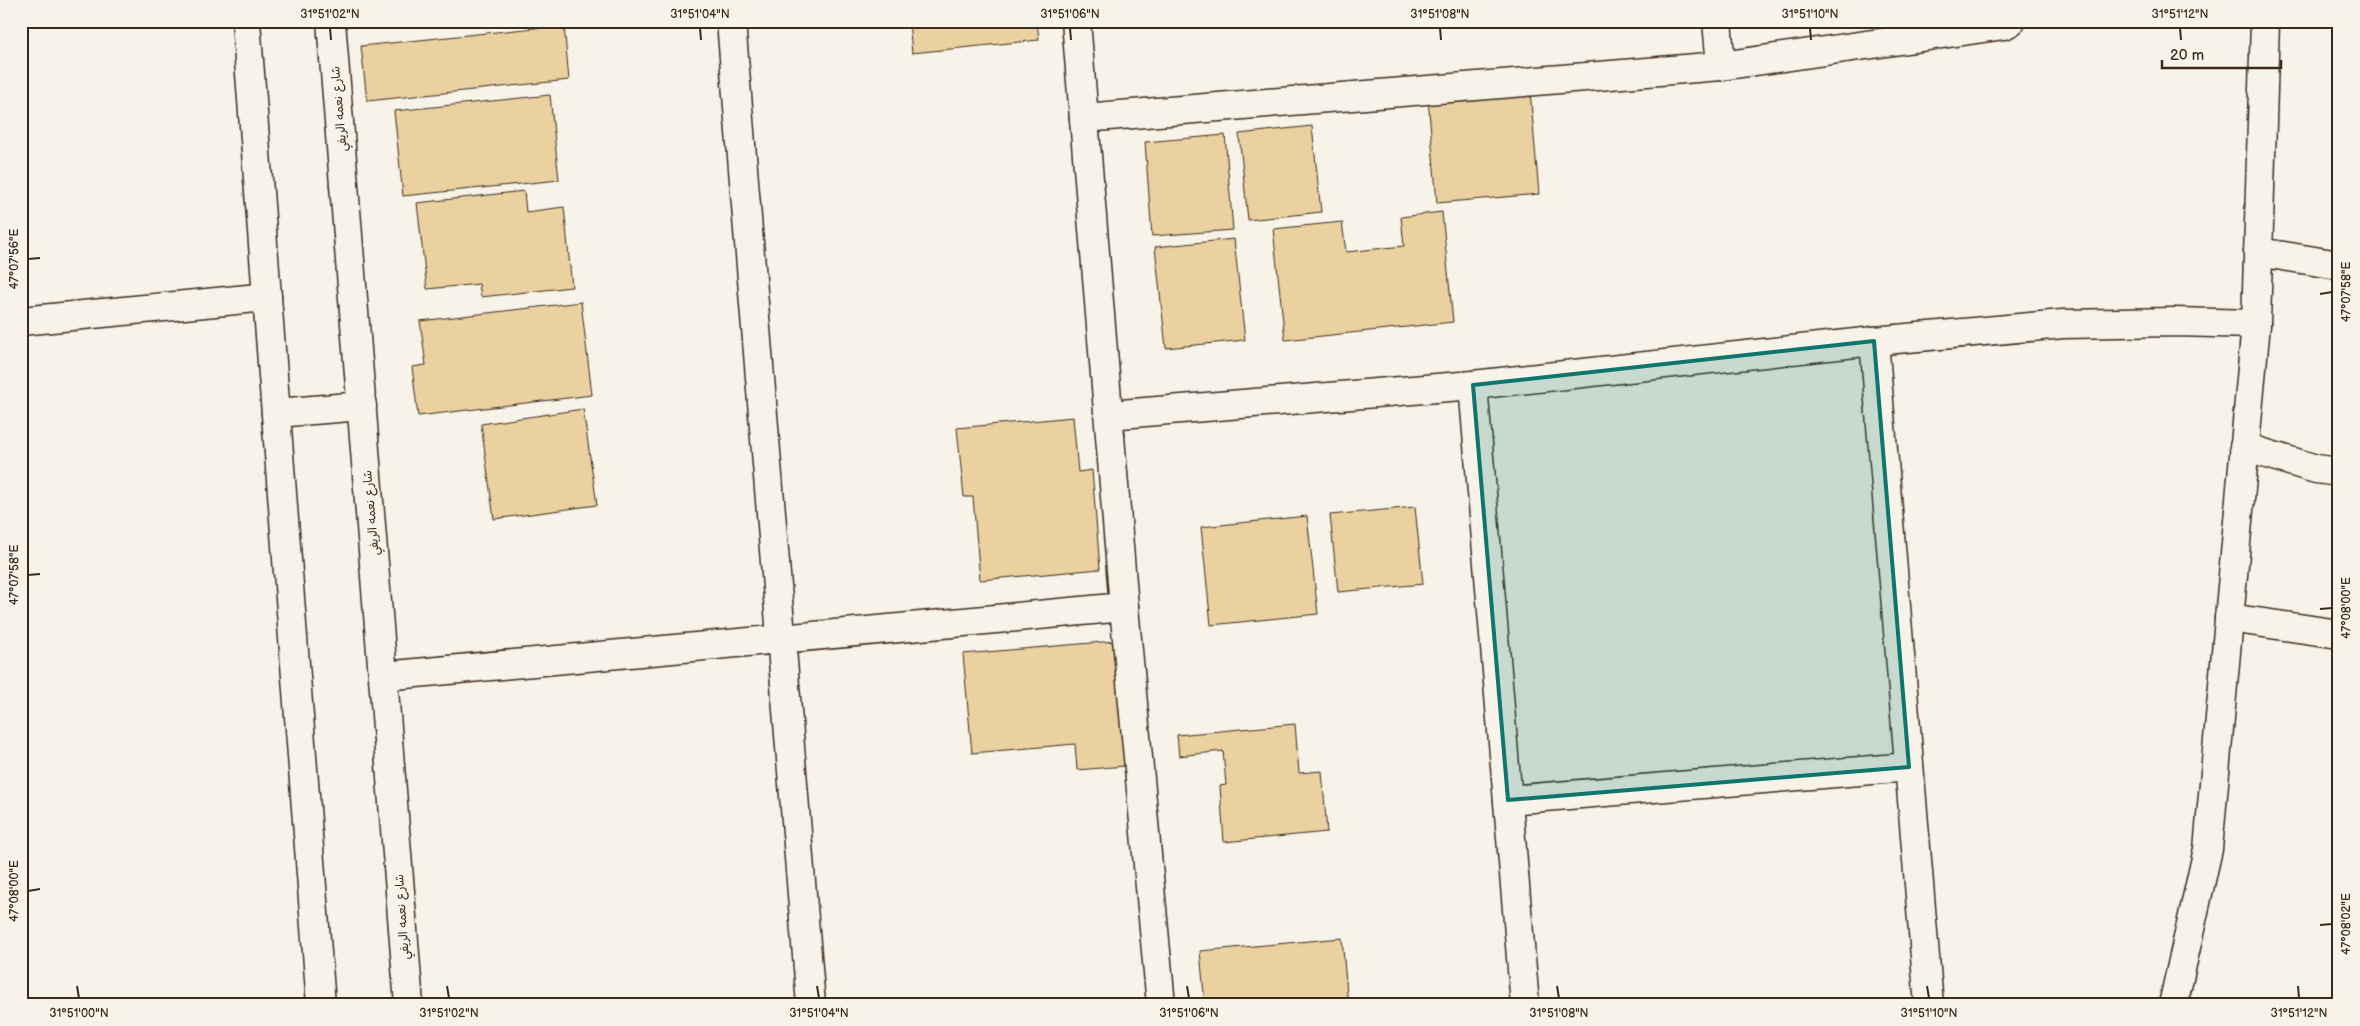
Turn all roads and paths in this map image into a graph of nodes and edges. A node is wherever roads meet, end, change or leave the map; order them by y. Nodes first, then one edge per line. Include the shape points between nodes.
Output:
1 (246, 21) edge
2 (332, 21) edge
3 (731, 21) edge
4 (1076, 21) edge
5 (1717, 21) edge
6 (2011, 21) edge
7 (2265, 21) edge
8 (1721, 66) junction
9 (1084, 118) junction
10 (2258, 252) junction
11 (2339, 265) edge
12 (267, 297) junction
13 (21, 321) edge
14 (2256, 324) junction
15 (1874, 340) junction
16 (1473, 385) junction
17 (362, 406) junction
18 (276, 413) junction
19 (1109, 415) junction
20 (2244, 447) junction
21 (2339, 472) edge
22 (1124, 607) junction
23 (2229, 618) junction
24 (2339, 634) edge
25 (783, 639) junction
26 (384, 676) junction
27 (1909, 767) junction
28 (1508, 800) junction
29 (321, 1005) edge
30 (408, 1005) edge
31 (811, 1005) edge
32 (1161, 1005) edge
33 (1525, 1005) edge
34 (1929, 1005) edge
35 (2173, 1005) edge

1 - 12 street
2 - 17 street, شارع نعمه الريفي
3 - 25 street
4 - 9 street
5 - 8 street
6 - 8 street via 2004,26
7 - 10 street
8 - 9 street
9 - 19 street
10 - 11 street
10 - 14 street
12 - 13 street
12 - 18 street
14 - 15 street via 2063,324
14 - 20 street
15 - 16 street
15 - 27 street
16 - 19 street
16 - 28 street
17 - 18 street
17 - 26 street, شارع نعمه الريفي
18 - 29 street
19 - 22 street
20 - 21 street via 2316,469
20 - 23 street
22 - 25 street
22 - 32 street
23 - 24 street
23 - 35 street via 2208,849
25 - 26 street
25 - 31 street
26 - 30 street, شارع نعمه الريفي
27 - 28 street
27 - 34 street
28 - 33 street

